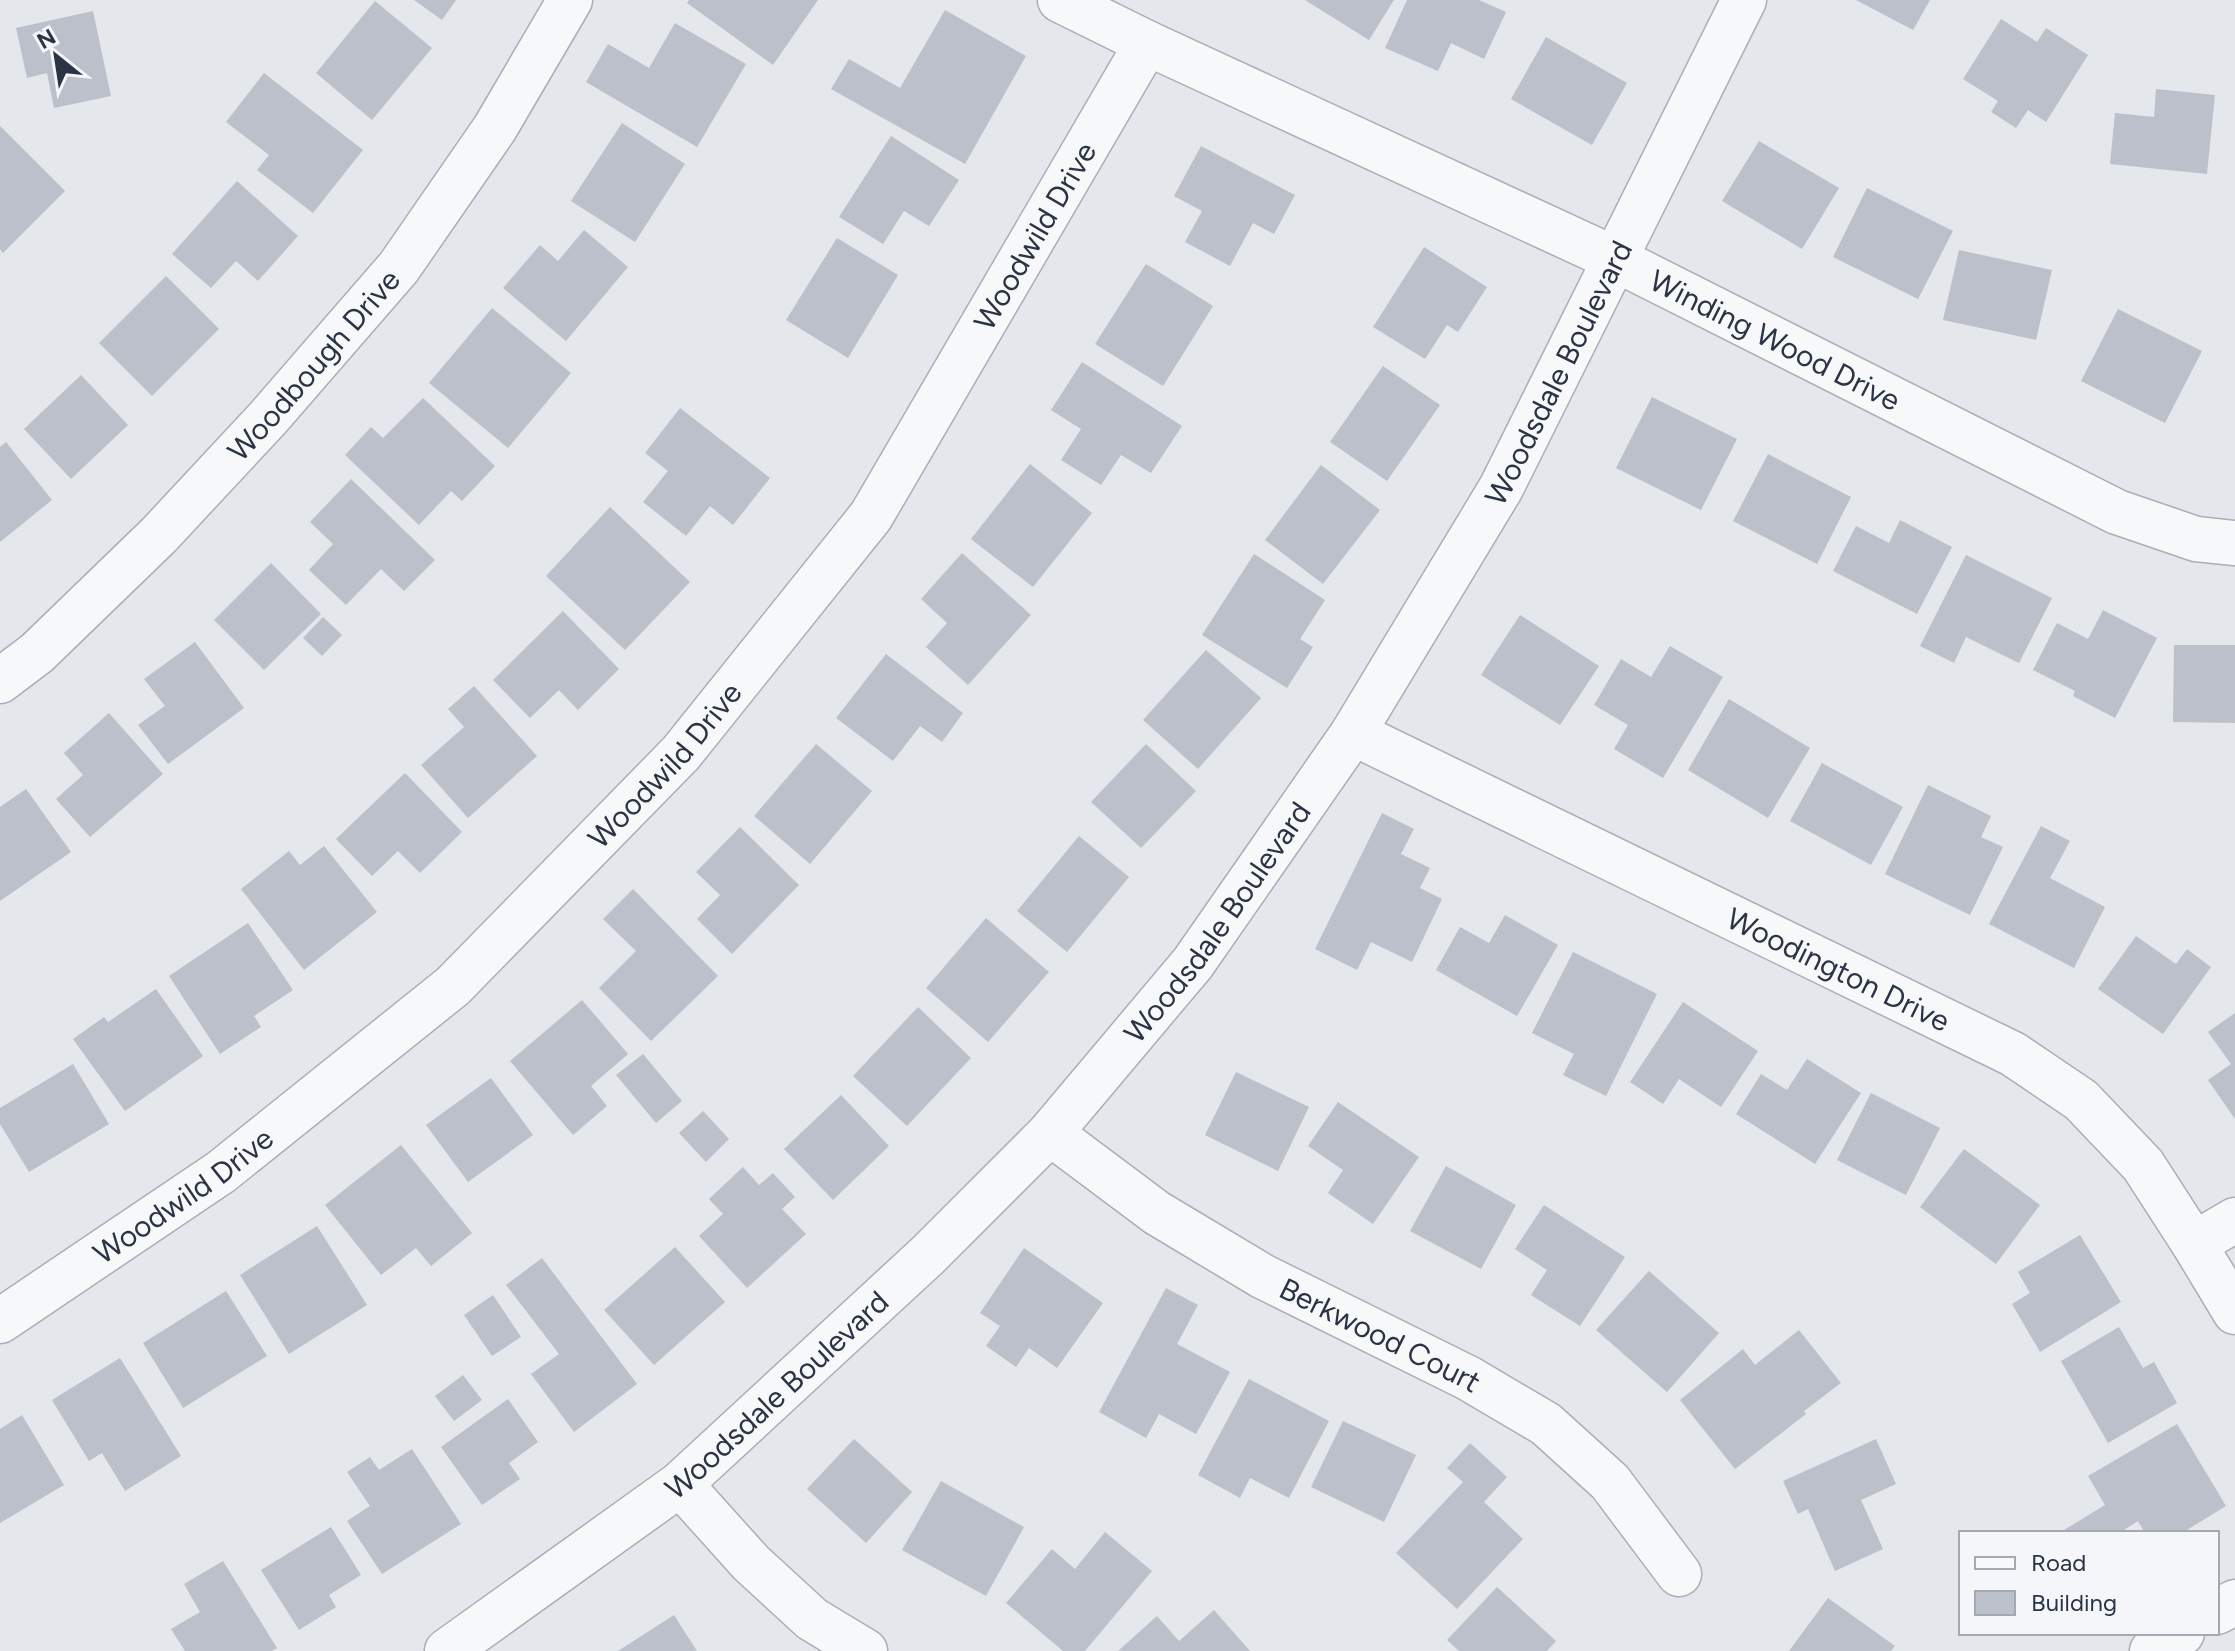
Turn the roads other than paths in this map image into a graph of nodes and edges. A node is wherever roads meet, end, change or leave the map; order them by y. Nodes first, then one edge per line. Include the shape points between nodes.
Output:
1 (570, 0) edge
2 (1060, 0) edge
3 (1744, 0) edge
4 (1147, 43) junction
5 (1615, 259) junction
6 (2235, 543) edge
7 (0, 681) edge
8 (1353, 733) junction
9 (1050, 1133) junction
10 (2235, 1220) edge
11 (2194, 1244) junction
12 (2235, 1312) edge
13 (0, 1321) edge
14 (680, 1484) junction
15 (1679, 1574) dead end
16 (2179, 1635) edge
17 (447, 1651) edge
18 (865, 1651) edge
19 (2152, 1651) edge

1 - 7 street, Woodbough Drive via 495,128 399,267 159,535 37,653
2 - 4 street, Winding Wood Drive
3 - 5 street, Woodsdale Boulevard
4 - 5 street, Winding Wood Drive
4 - 13 street, Woodwild Drive via 871,516 681,753 453,986 221,1172
5 - 6 street, Winding Wood Drive via 2117,512 2196,539
5 - 8 street, Woodsdale Boulevard via 1501,488
8 - 9 street, Woodsdale Boulevard via 1193,963
8 - 11 street, Woodington Drive via 2013,1054 2081,1100 2143,1165
9 - 14 street, Woodsdale Boulevard via 928,1255
9 - 15 street, Berkwood Court via 1157,1213 1262,1276 1468,1378 1546,1424 1610,1482
10 - 11 street
11 - 12 street, Woodington Drive
14 - 17 street, Woodsdale Boulevard
14 - 18 street via 751,1563 812,1619
16 - 19 street

